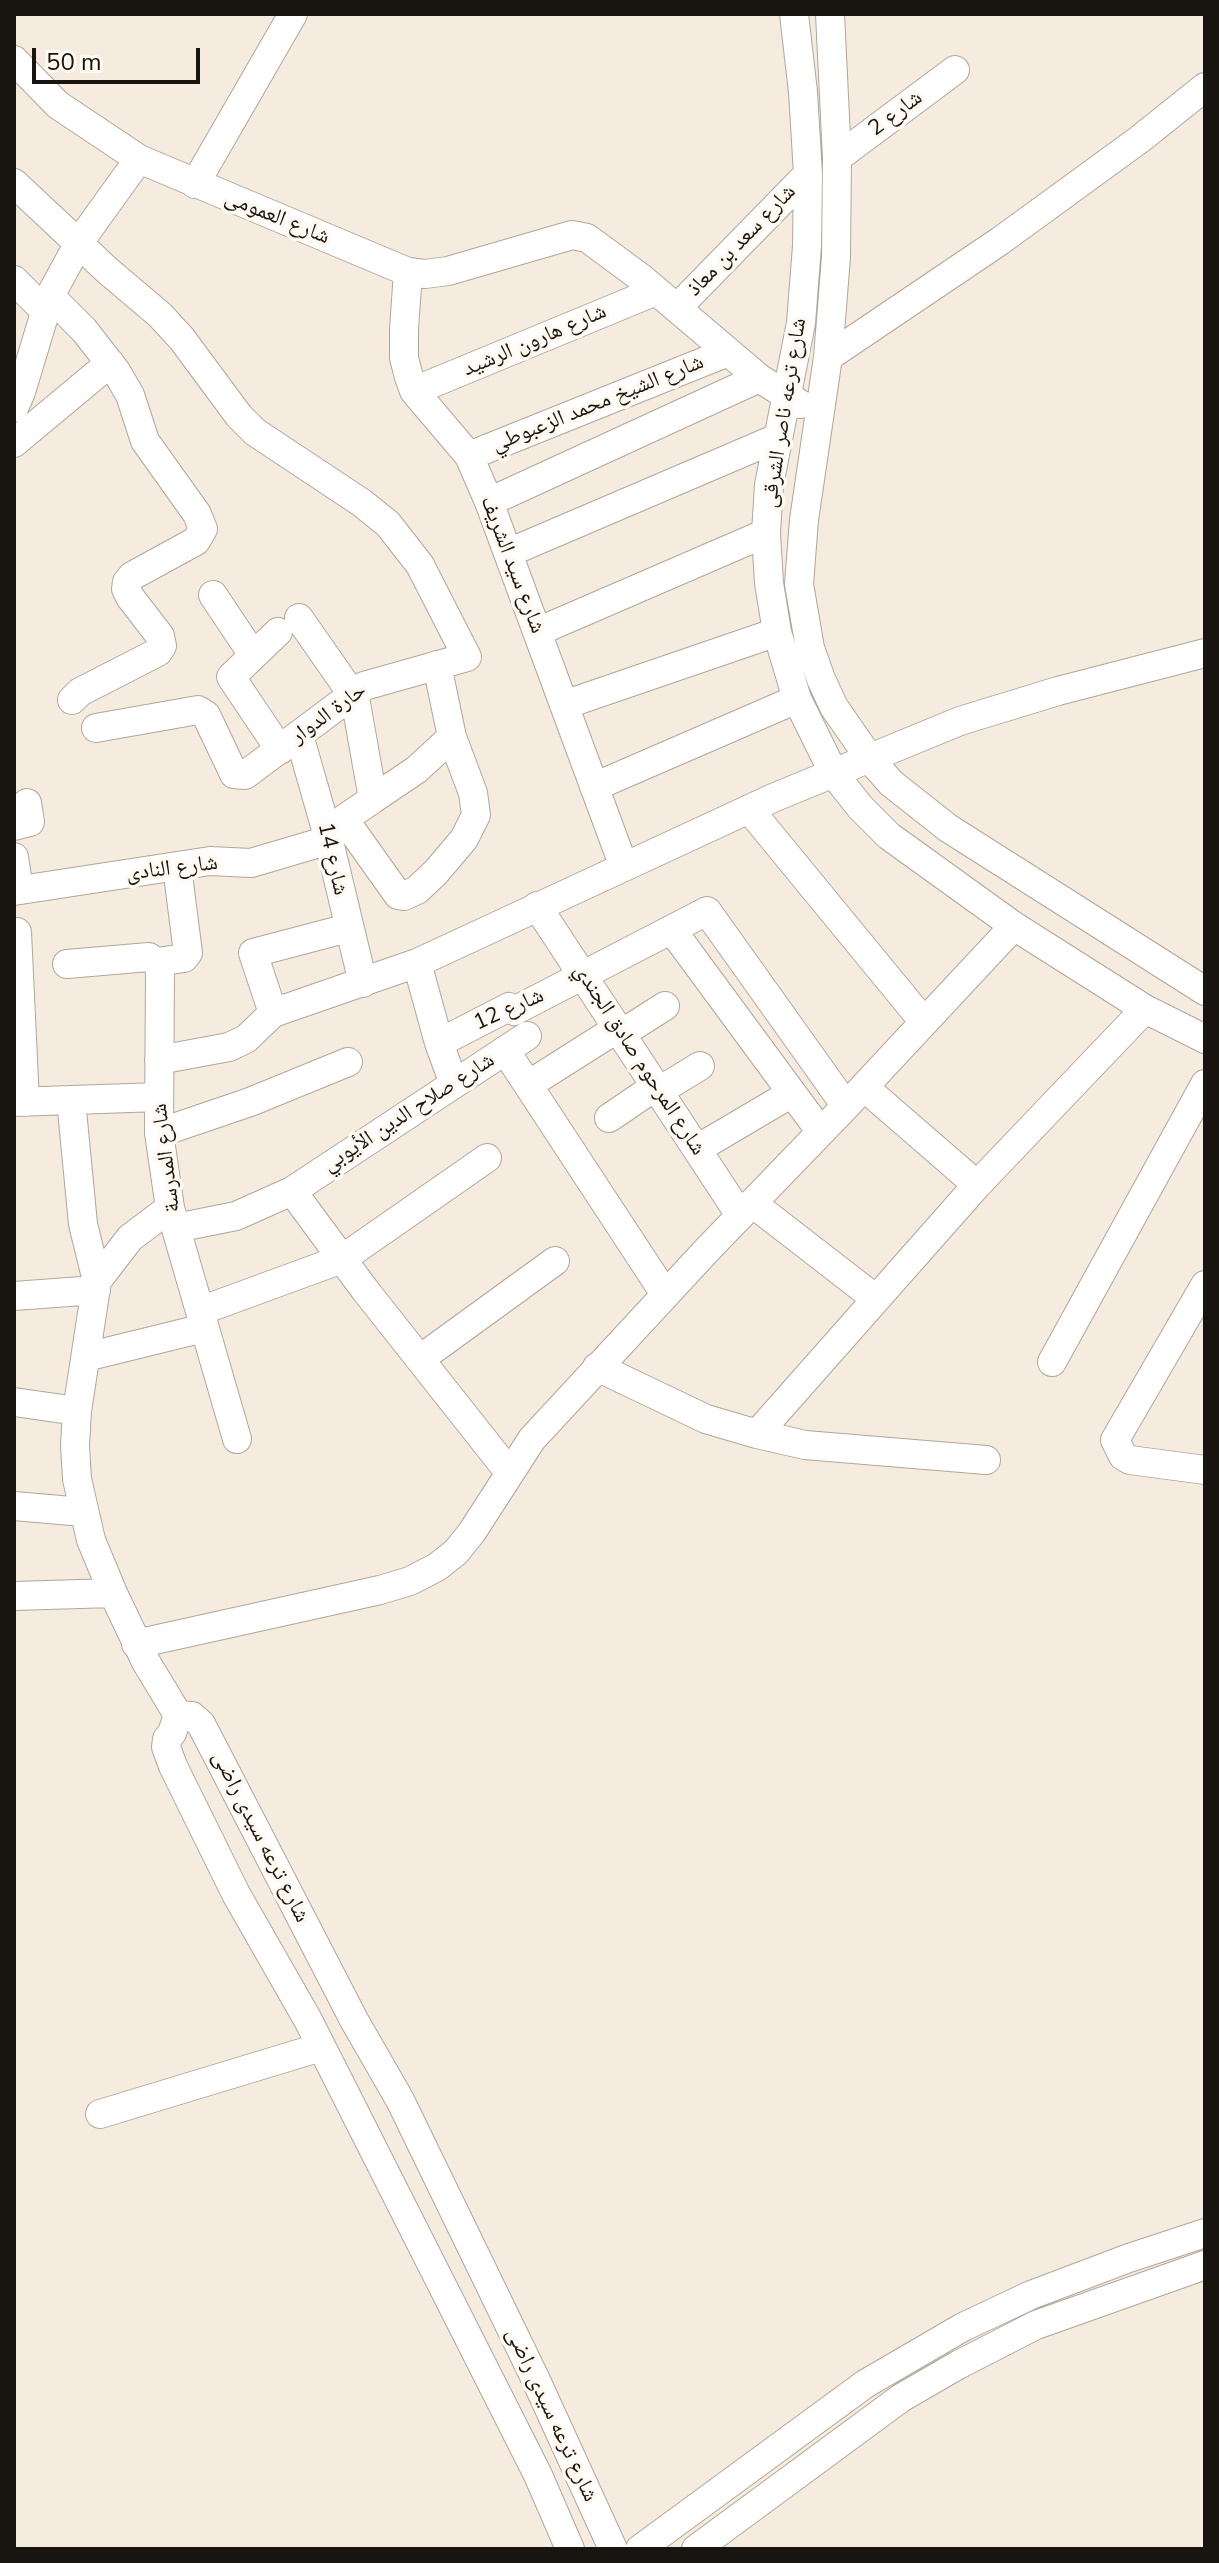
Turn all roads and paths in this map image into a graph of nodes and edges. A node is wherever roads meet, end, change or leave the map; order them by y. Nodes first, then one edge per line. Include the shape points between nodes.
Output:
1 (293, 14) edge
2 (794, 14) edge
3 (830, 14) edge
4 (14, 60) edge
5 (955, 70) dead end
6 (1205, 87) edge
7 (837, 158) junction
8 (139, 159) junction
9 (808, 174) junction
10 (14, 183) edge
11 (195, 184) junction
12 (79, 244) junction
13 (408, 272) junction
14 (14, 280) edge
15 (666, 300) junction
16 (47, 304) junction
17 (728, 352) junction
18 (828, 357) junction
19 (110, 363) junction
20 (759, 378) junction
21 (414, 391) junction
22 (16, 395) edge
23 (786, 395) junction
24 (818, 415) junction
25 (777, 438) junction
26 (14, 443) edge
27 (469, 456) junction
28 (489, 502) junction
29 (766, 533) junction
30 (508, 553) junction
31 (213, 595) dead end
32 (537, 632) junction
33 (777, 632) junction
34 (1205, 653) edge
35 (253, 655) junction
36 (437, 665) junction
37 (353, 693) junction
38 (797, 699) junction
39 (72, 700) dead end
40 (564, 705) junction
41 (96, 728) dead end
42 (452, 737) junction
43 (290, 743) junction
44 (870, 759) junction
45 (834, 774) junction
46 (594, 787) junction
47 (373, 799) junction
48 (749, 809) junction
49 (329, 840) junction
50 (14, 857) edge
51 (177, 867) junction
52 (624, 867) junction
53 (17, 890) edge
54 (537, 906) junction
55 (1014, 926) junction
56 (348, 928) junction
57 (672, 930) junction
58 (17, 932) dead end
59 (157, 962) junction
60 (417, 963) junction
61 (67, 964) dead end
62 (583, 975) junction
63 (363, 983) junction
64 (1205, 991) edge
65 (17, 999) edge
66 (665, 1006) dead end
67 (1145, 1009) junction
68 (273, 1013) junction
69 (924, 1022) junction
70 (619, 1031) junction
71 (1205, 1039) edge
72 (439, 1043) junction
73 (159, 1060) junction
74 (348, 1062) dead end
75 (700, 1066) dead end
76 (454, 1084) junction
77 (1205, 1084) edge
78 (528, 1085) junction
79 (657, 1089) junction
80 (792, 1093) junction
81 (855, 1096) junction
82 (159, 1097) junction
83 (71, 1100) junction
84 (20, 1102) edge
85 (609, 1118) dead end
86 (821, 1132) junction
87 (159, 1133) junction
88 (697, 1149) junction
89 (487, 1158) dead end
90 (977, 1185) junction
91 (292, 1191) junction
92 (746, 1209) junction
93 (173, 1218) junction
94 (342, 1259) junction
95 (555, 1261) dead end
96 (1205, 1285) edge
97 (96, 1286) junction
98 (665, 1294) junction
99 (14, 1296) edge
100 (876, 1299) junction
101 (202, 1320) junction
102 (86, 1357) junction
103 (420, 1359) junction
104 (1052, 1362) dead end
105 (597, 1367) junction
106 (14, 1402) edge
107 (77, 1411) junction
108 (757, 1434) junction
109 (237, 1439) dead end
110 (986, 1460) dead end
111 (1205, 1470) edge
112 (509, 1472) junction
113 (14, 1506) edge
114 (83, 1512) junction
115 (113, 1593) junction
116 (14, 1596) edge
117 (136, 1644) junction
118 (178, 1715) junction
119 (321, 2047) junction
120 (100, 2114) dead end
121 (1205, 2233) edge
122 (1205, 2265) edge
123 (712, 2544) edge
124 (570, 2549) edge
125 (613, 2549) edge
126 (640, 2549) edge

1 - 11 street
2 - 9 street, شارع ترعه ناصر الشرقى
3 - 7 street, شارع ترعه ناصر الشرقى
4 - 8 street, شارع العمومى via 58,105
5 - 7 street, شارع 2
6 - 18 street via 1000,241
7 - 18 street, شارع ترعه ناصر الشرقى
8 - 11 street, شارع العمومى
8 - 12 street
9 - 15 street, شارع سعد بن معاذ
9 - 23 street, شارع ترعه ناصر الشرقى via 801,323
10 - 12 street
11 - 13 street, شارع العمومى
12 - 16 street
12 - 36 street, حارة الدوار via 160,315 255,432 388,524 420,565 467,657
13 - 15 street, شارع العمومى via 448,271 572,235 587,238
13 - 21 street, شارع سيد الشريف via 404,358
14 - 16 street
15 - 17 street
15 - 21 street, شارع هارون الرشيد
16 - 19 street via 84,330
16 - 22 street
17 - 20 street
17 - 27 street, شارع الشيخ محمد الزعبوطي
18 - 24 street, شارع ترعه ناصر الشرقى
19 - 26 street
19 - 39 street via 130,395 145,441 203,529 196,541 127,582 130,597 160,636 158,652
20 - 23 street
20 - 28 street
21 - 27 street, شارع سيد الشريف
23 - 24 street
23 - 25 street, شارع ترعه ناصر الشرقى
24 - 44 street, شارع ترعه ناصر الشرقى via 799,584 821,679
25 - 29 street, شارع ترعه ناصر الشرقى
25 - 30 street
27 - 28 street, شارع سيد الشريف
28 - 30 street, شارع سيد الشريف
29 - 32 street
29 - 33 street, شارع ترعه ناصر الشرقى
30 - 32 street, شارع سيد الشريف
31 - 35 street
32 - 40 street, شارع سيد الشريف
33 - 38 street, شارع ترعه ناصر الشرقى
33 - 40 street
34 - 44 street via 974,717
35 - 37 street via 288,625
35 - 43 street, شارع 14 via 232,679
36 - 37 street, حارة الدوار via 373,682
36 - 42 street
37 - 43 street, حارة الدوار
37 - 47 street
38 - 45 street, شارع ترعه ناصر الشرقى
38 - 46 street
40 - 46 street, شارع سيد الشريف
41 - 43 street, حارة الدوار via 198,710 206,715 234,774 245,775
42 - 47 street
42 - 47 street via 476,815 452,854 417,890 404,896 394,890 344,819
43 - 49 street, شارع 14
44 - 45 street
44 - 64 street, شارع ترعه ناصر الشرقى via 891,783 948,828
45 - 48 street
45 - 55 street, شارع ترعه ناصر الشرقى via 889,836
46 - 52 street, شارع سيد الشريف
48 - 52 street
48 - 69 street
49 - 51 street, شارع النادى via 251,863 210,861
49 - 56 street, شارع 14
50 - 53 street
51 - 53 street, شارع النادى
51 - 59 street via 188,953
52 - 54 street
54 - 60 street
54 - 62 street, شارع المرحوم صادق الجندي
55 - 67 street, شارع ترعه ناصر الشرقى
55 - 69 street
56 - 63 street, شارع 14
56 - 68 street via 253,953
57 - 62 street, شارع 12
57 - 80 street
57 - 81 street, شارع 12 via 707,911
58 - 65 street
59 - 61 street via 149,957
59 - 73 street, شارع المدرسة
60 - 63 street
60 - 72 street
62 - 70 street, شارع المرحوم صادق الجندي
62 - 72 street, شارع 12
63 - 68 street
65 - 84 street
66 - 70 street
67 - 71 street, شارع ترعه ناصر الشرقى
67 - 90 street
68 - 73 street via 246,1039 229,1047
69 - 81 street
70 - 78 street
70 - 79 street, شارع المرحوم صادق الجندي
72 - 76 street
73 - 82 street, شارع المدرسة
74 - 87 street
75 - 79 street
76 - 78 street, شارع صلاح الدين الأيوبي via 516,1043
76 - 91 street, شارع صلاح الدين الأيوبي
77 - 104 street
78 - 98 street
79 - 85 street
79 - 88 street, شارع المرحوم صادق الجندي
80 - 86 street
80 - 88 street
81 - 86 street
81 - 90 street
82 - 83 street
82 - 87 street, شارع المدرسة
83 - 84 street
83 - 97 street, شارع ترعه سيدى راضى via 83,1224
86 - 92 street
87 - 93 street, شارع المدرسة
88 - 92 street, شارع المرحوم صادق الجندي
89 - 94 street
90 - 100 street
91 - 93 street, شارع صلاح الدين الأيوبي via 236,1216
91 - 94 street
92 - 98 street
92 - 100 street, شارع المرحوم صادق الجندي
93 - 97 street via 130,1238
93 - 101 street, شارع المدرسة
94 - 101 street
94 - 103 street
95 - 103 street
96 - 111 street via 1115,1440 1130,1460
97 - 99 street
97 - 102 street, شارع ترعه سيدى راضى
98 - 105 street
100 - 108 street
101 - 102 street
101 - 109 street, شارع المدرسة
102 - 107 street, شارع ترعه سيدى راضى
103 - 112 street
105 - 108 street via 706,1419
105 - 112 street
106 - 107 street
107 - 114 street, شارع ترعه سيدى راضى via 75,1445
108 - 110 street via 805,1445
112 - 117 street via 456,1552 410,1581
113 - 114 street
114 - 115 street, شارع ترعه سيدى راضى
115 - 116 street
115 - 117 street, شارع ترعه سيدى راضى
117 - 118 street, شارع ترعه سيدى راضى
118 - 119 street via 166,1747 173,1766
118 - 125 street, شارع ترعه سيدى راضى via 192,1716 201,1724 400,2100
119 - 120 street
119 - 124 street via 538,2475
121 - 126 street via 1031,2295 963,2327 865,2384
122 - 123 street via 1036,2325 958,2365 901,2398

